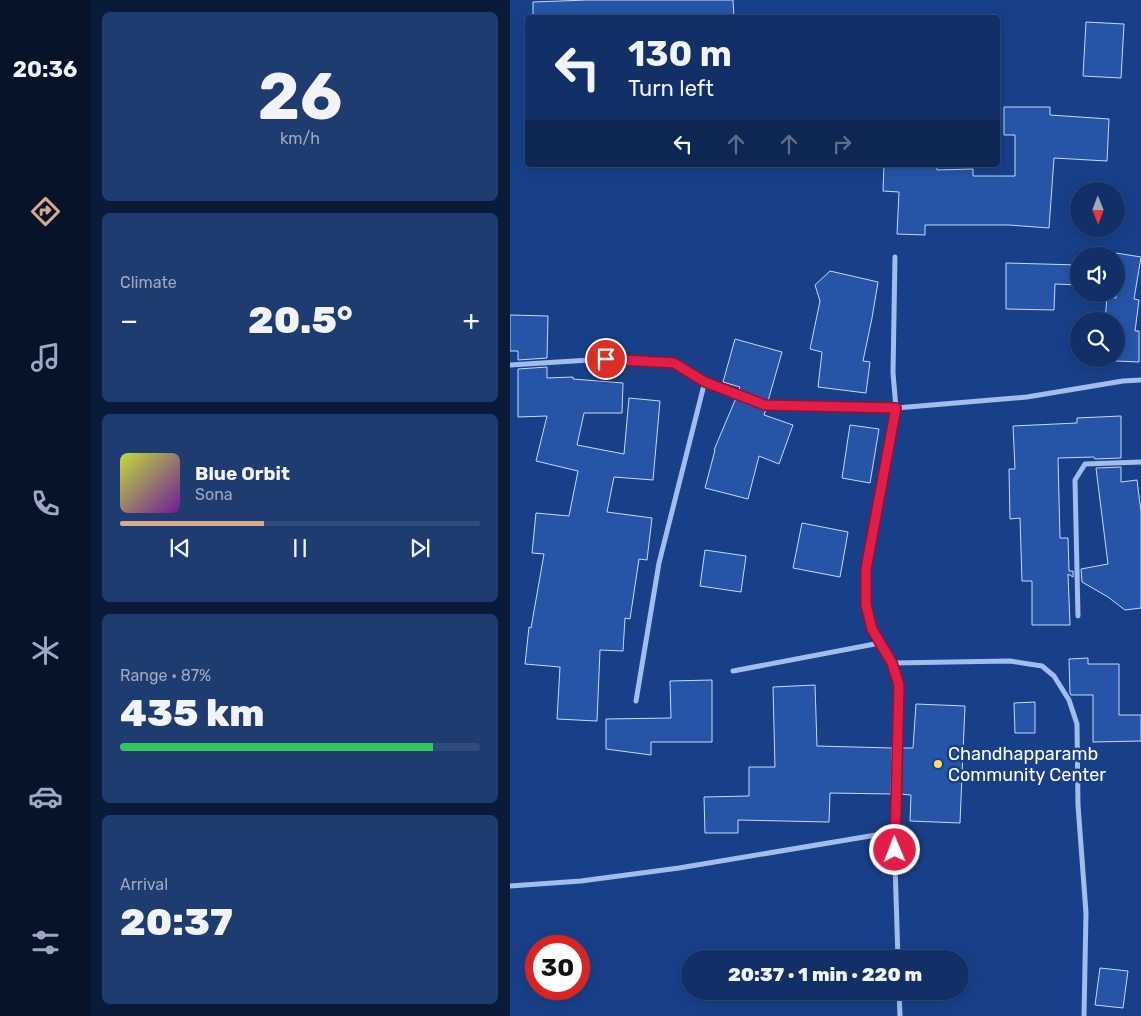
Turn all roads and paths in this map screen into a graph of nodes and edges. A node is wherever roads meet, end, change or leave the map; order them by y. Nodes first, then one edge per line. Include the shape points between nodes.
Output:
1 (895, 256) dead end
2 (510, 365) edge
3 (1141, 380) edge
4 (705, 382) junction
5 (896, 408) junction
6 (1141, 462) edge
7 (1078, 616) dead end
8 (880, 643) junction
9 (892, 663) junction
10 (733, 671) dead end
11 (636, 701) dead end
12 (894, 832) junction
13 (510, 886) edge
14 (898, 950) edge
15 (899, 1000) edge
16 (900, 1016) edge
17 (1084, 1016) edge

1 - 5 street via 893,373
2 - 4 street via 606,359 674,363
3 - 5 street via 1027,397
4 - 5 street via 765,405
4 - 11 street via 659,563
5 - 8 street via 866,569 866,605 872,629
6 - 7 street via 1085,464 1075,480
8 - 9 street
8 - 10 street
9 - 12 street via 899,685
9 - 17 street via 1010,660 1042,666 1054,676 1069,700 1077,724 1078,805 1086,913
12 - 13 street via 679,868 591,880
12 - 14 street
15 - 16 street

